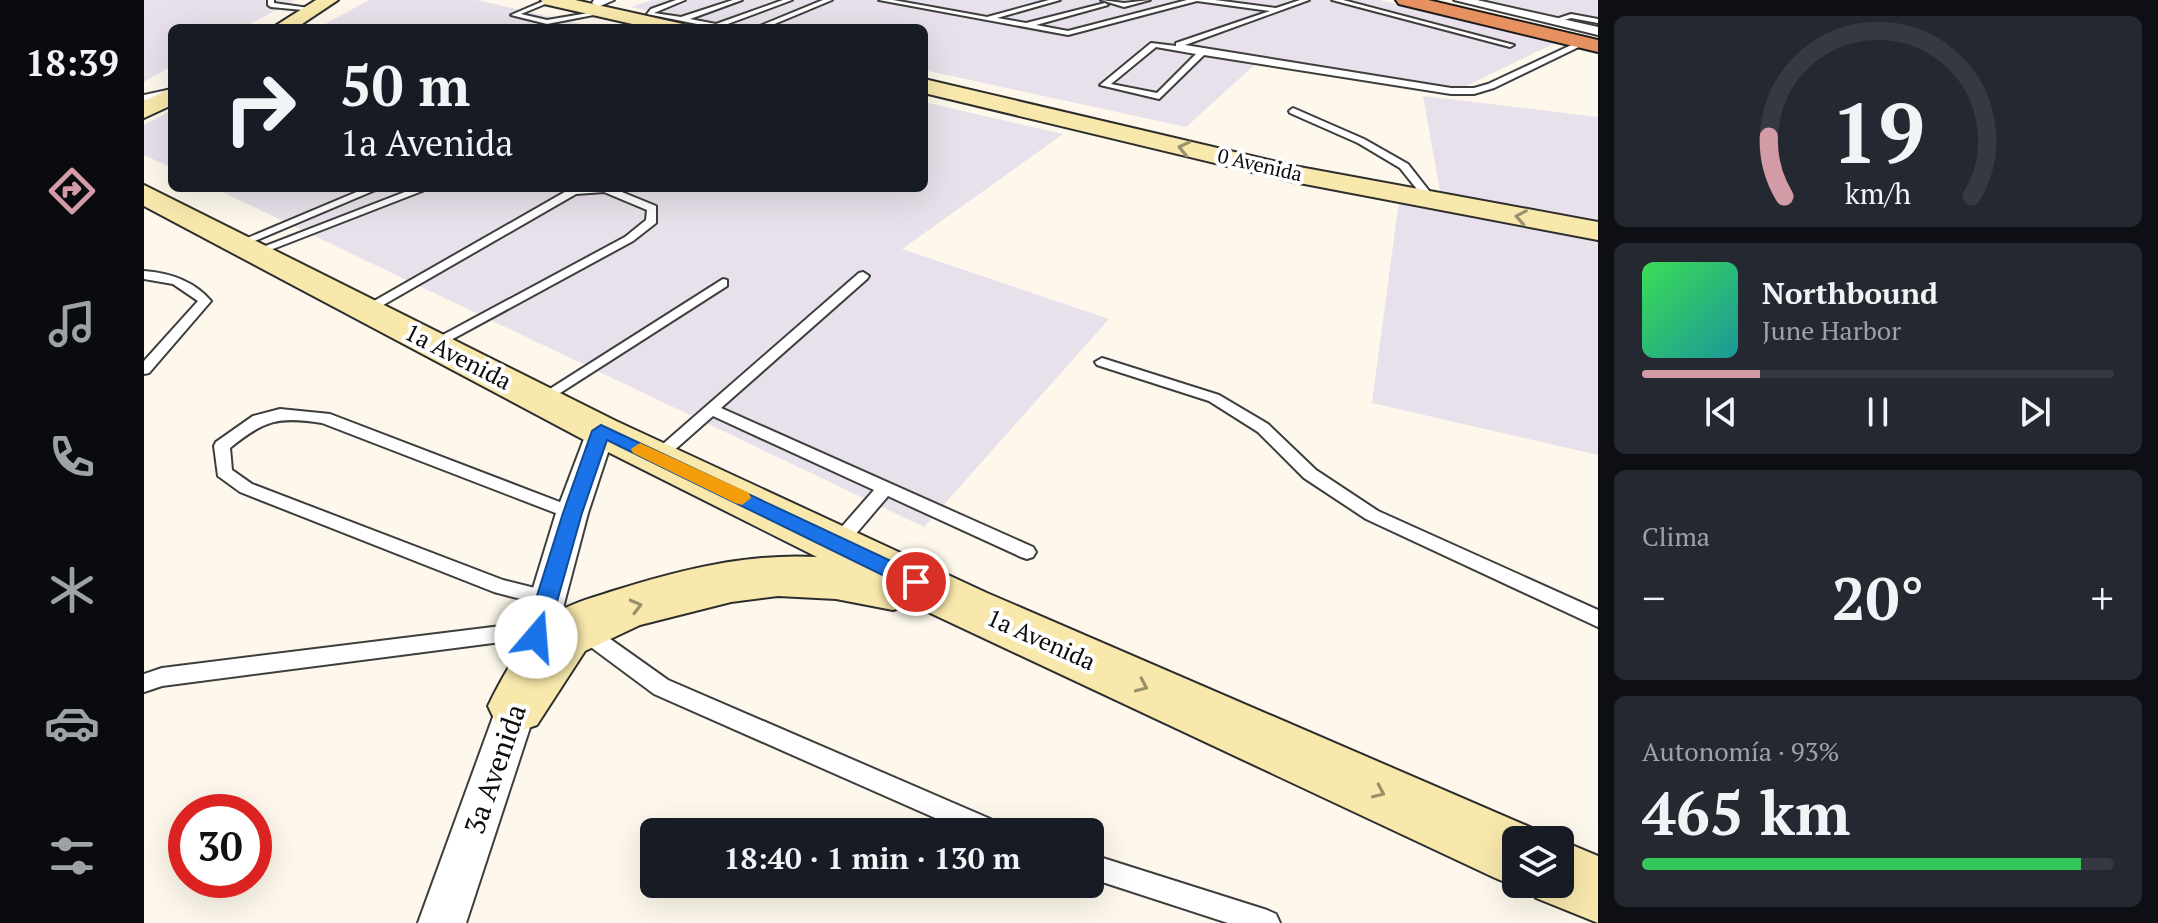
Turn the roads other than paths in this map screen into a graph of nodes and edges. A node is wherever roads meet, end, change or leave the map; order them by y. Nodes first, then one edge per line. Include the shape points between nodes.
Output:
1 (271, 0) edge
2 (551, 0) edge
3 (682, 0) edge
4 (739, 0) edge
5 (789, 0) edge
6 (829, 0) edge
7 (882, 0) edge
8 (1057, 0) edge
9 (1147, 0) edge
10 (1197, 0) edge
11 (1306, 0) edge
12 (1335, 0) edge
13 (1405, 0) edge
14 (1428, 0) edge
15 (1458, 0) edge
16 (1104, 2) edge
17 (573, 3) edge
18 (321, 5) edge
19 (604, 5) edge
20 (1279, 10) junction
21 (1485, 14) junction
22 (984, 19) junction
23 (1554, 21) junction
24 (1598, 21) edge
25 (289, 24) edge
26 (678, 24) edge
27 (722, 24) edge
28 (769, 24) edge
29 (1024, 26) junction
30 (1595, 40) edge
31 (1510, 45) dead end
32 (1188, 50) junction
33 (1202, 52) junction
34 (928, 87) edge
35 (168, 94) edge
36 (168, 96) edge
37 (144, 98) edge
38 (144, 111) edge
39 (1293, 111) dead end
40 (367, 192) edge
41 (413, 192) edge
42 (572, 192) edge
43 (612, 192) edge
44 (144, 194) edge
45 (1432, 201) junction
46 (1598, 231) edge
47 (248, 248) junction
48 (144, 275) edge
49 (863, 276) dead end
50 (723, 283) dead end
51 (366, 309) junction
52 (433, 344) junction
53 (1102, 362) dead end
54 (144, 370) edge
55 (541, 399) junction
56 (711, 409) junction
57 (601, 431) junction
58 (656, 457) junction
59 (884, 489) junction
60 (572, 513) junction
61 (837, 544) junction
62 (1027, 552) dead end
63 (969, 608) junction
64 (569, 610) junction
65 (1598, 619) edge
66 (536, 637) junction
67 (144, 683) edge
68 (517, 706) junction
69 (962, 818) edge
70 (1502, 848) edge
71 (1104, 871) edge
72 (1574, 880) edge
73 (1598, 891) edge
74 (442, 923) edge
75 (1267, 923) edge

1 - 18 lane via 271,5
2 - 17 street
2 - 19 lane via 514,15 547,22
3 - 26 lane via 650,12
4 - 26 lane
5 - 27 lane
6 - 28 lane
7 - 22 lane
8 - 22 lane
9 - 16 lane
10 - 20 lane
10 - 29 lane via 1076,32
11 - 20 lane
12 - 31 lane
13 - 30 highway
14 - 21 highway
15 - 21 highway
15 - 23 street
16 - 29 lane
17 - 19 street
18 - 25 street
19 - 26 street
20 - 32 lane via 1179,45
21 - 23 highway
21 - 30 highway
22 - 29 lane
23 - 24 lane via 1571,16
23 - 30 street
30 - 33 lane via 1474,91
32 - 33 lane
32 - 33 lane via 1154,45 1104,85 1159,96
45 -> 34 street, 0 Avenida via 1294,174
35 - 37 lane
36 - 38 street
39 - 45 lane via 1404,166
40 - 47 lane
41 - 47 lane
42 - 51 lane
43 - 52 lane via 652,208 652,221 629,239
44 - 47 street, 1a Avenida
46 -> 45 street, 0 Avenida
47 - 51 street, 1a Avenida
48 - 54 lane via 191,286 205,301
49 - 56 lane
50 - 55 lane
51 - 52 street, 1a Avenida
52 - 55 street, 1a Avenida
53 - 65 lane via 1214,398 1263,428 1310,474 1372,515
55 - 57 street, 1a Avenida
56 - 58 lane
56 - 59 lane
57 - 58 street, 1a Avenida
57 - 60 street, 3a Avenida
58 - 61 street, 1a Avenida
59 - 61 lane
59 - 62 lane
60 - 64 street, 3a Avenida
60 - 64 lane via 325,418 284,411 250,422 222,446 224,472 246,488
61 - 63 street, 1a Avenida
64 -> 63 street via 607,613 774,576 850,578
63 -> 70 street, 1a Avenida
64 - 66 street, 3a Avenida
64 - 68 street via 565,636
64 - 69 lane via 599,642 661,687
66 - 67 lane via 501,634
66 - 68 street, 3a Avenida
68 - 74 street, 3a Avenida
71 - 75 lane
72 - 73 street

